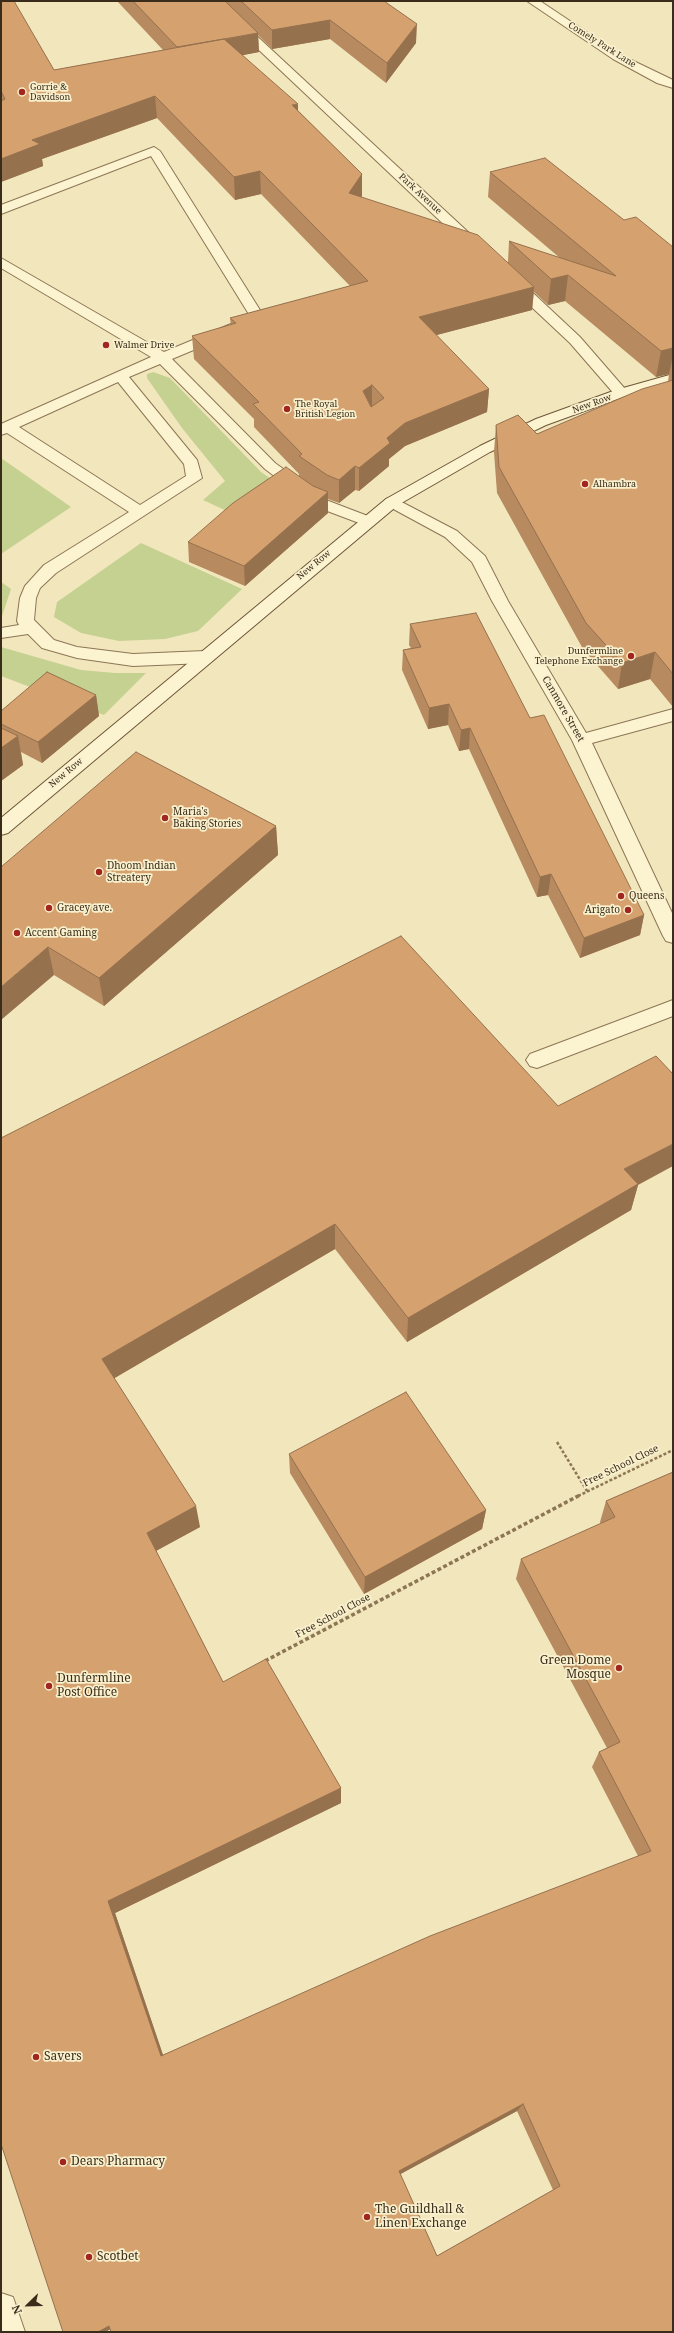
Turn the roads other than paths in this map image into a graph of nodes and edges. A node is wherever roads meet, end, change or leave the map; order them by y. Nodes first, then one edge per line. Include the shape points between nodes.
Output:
1 (213, 1) edge
2 (533, 1) edge
3 (673, 84) edge
4 (1, 210) edge
5 (485, 256) edge
6 (1, 262) edge
7 (503, 272) edge
8 (162, 357) junction
9 (120, 375) junction
10 (673, 378) edge
11 (621, 393) junction
12 (5, 429) edge
13 (392, 502) junction
14 (140, 512) junction
15 (367, 521) junction
16 (32, 628) junction
17 (1, 634) edge
18 (205, 657) junction
19 (673, 715) edge
20 (581, 740) junction
21 (1, 828) edge
22 (673, 936) edge
23 (673, 1008) edge
24 (536, 1060) dead end
25 (1, 2309) edge
26 (9, 2332) edge

1 - 5 street, Park Avenue
2 - 3 street, Comely Park Lane via 617,57
4 - 8 street via 154,151 258,318
6 - 8 street
7 - 11 street via 575,340
8 - 9 street
8 - 15 street via 270,466 320,503
9 - 12 street
9 - 14 street via 192,463 194,478
10 - 11 street, New Row
11 - 13 street, New Row via 541,422 492,446
12 - 14 street
13 - 15 street, New Row
13 - 20 street, Canmore Street via 451,534 479,560
14 - 16 street via 50,569 33,586 28,598 25,621
15 - 18 street, New Row
16 - 17 street
16 - 18 street via 48,644 77,652 133,660
18 - 21 street, New Row
19 - 20 street
20 - 22 street, Canmore Street
23 - 24 street
25 - 26 street

